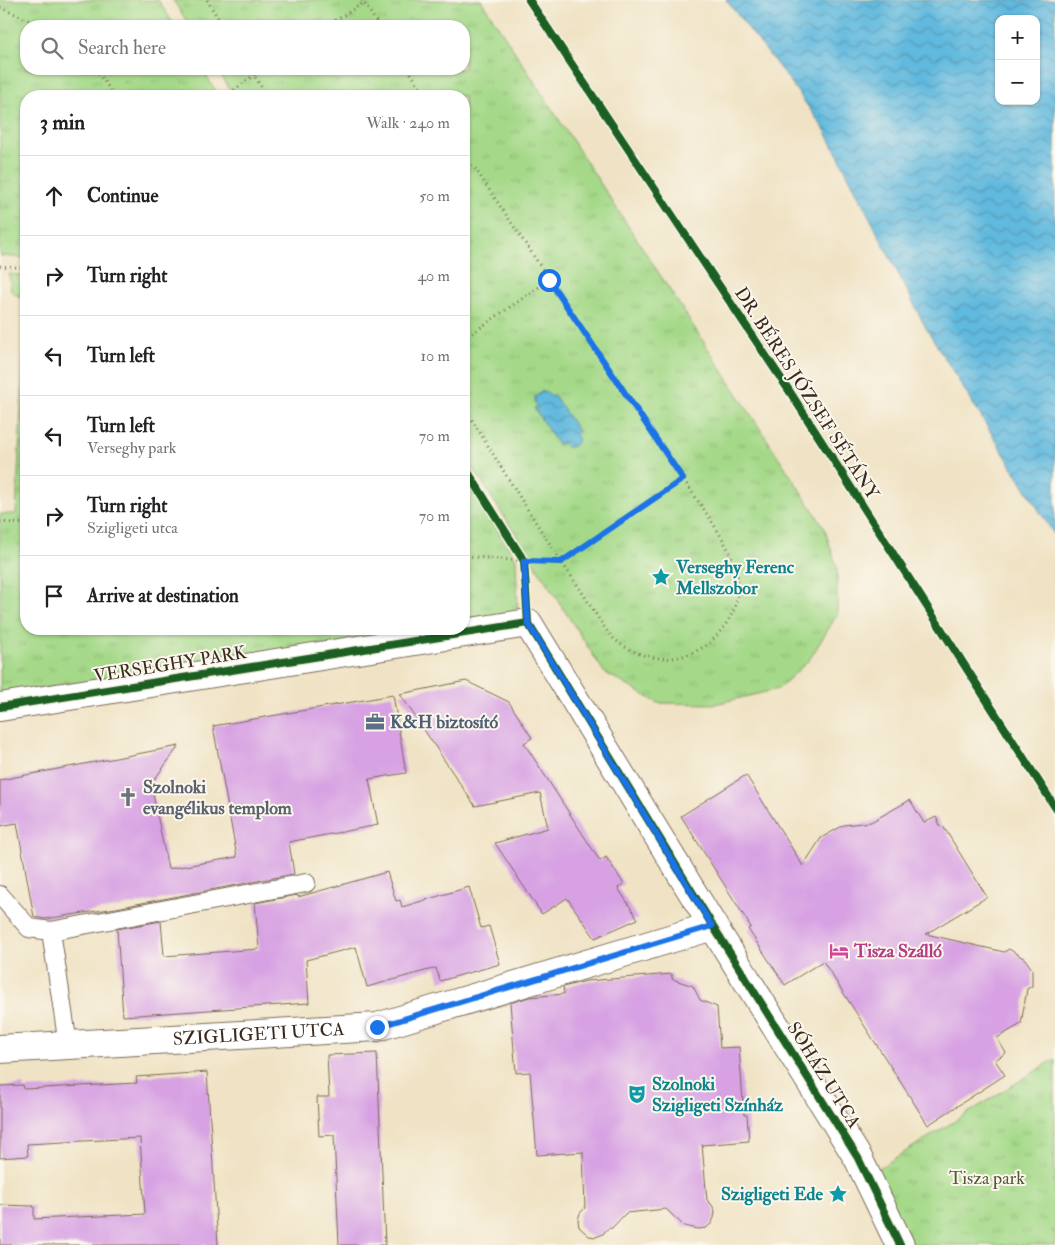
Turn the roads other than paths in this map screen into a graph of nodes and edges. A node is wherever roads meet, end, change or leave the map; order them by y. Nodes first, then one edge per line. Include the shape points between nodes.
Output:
1 (470, 632) edge
2 (453, 635) edge
3 (0, 707) edge
4 (306, 883) dead end
5 (0, 895) edge
6 (712, 926) junction
7 (51, 931) junction
8 (68, 1045) junction
9 (0, 1049) edge
10 (900, 1245) edge

1 - 6 street, VERSEGHY PARK via 528,623
2 - 3 street, VERSEGHY PARK
4 - 7 lane
5 - 7 lane via 29,928
6 - 8 street, SZIGLIGETI UTCA via 377,1027
6 - 10 street, SÓHÁZ UTCA via 858,1158
7 - 8 lane
8 - 9 street, SZIGLIGETI UTCA

